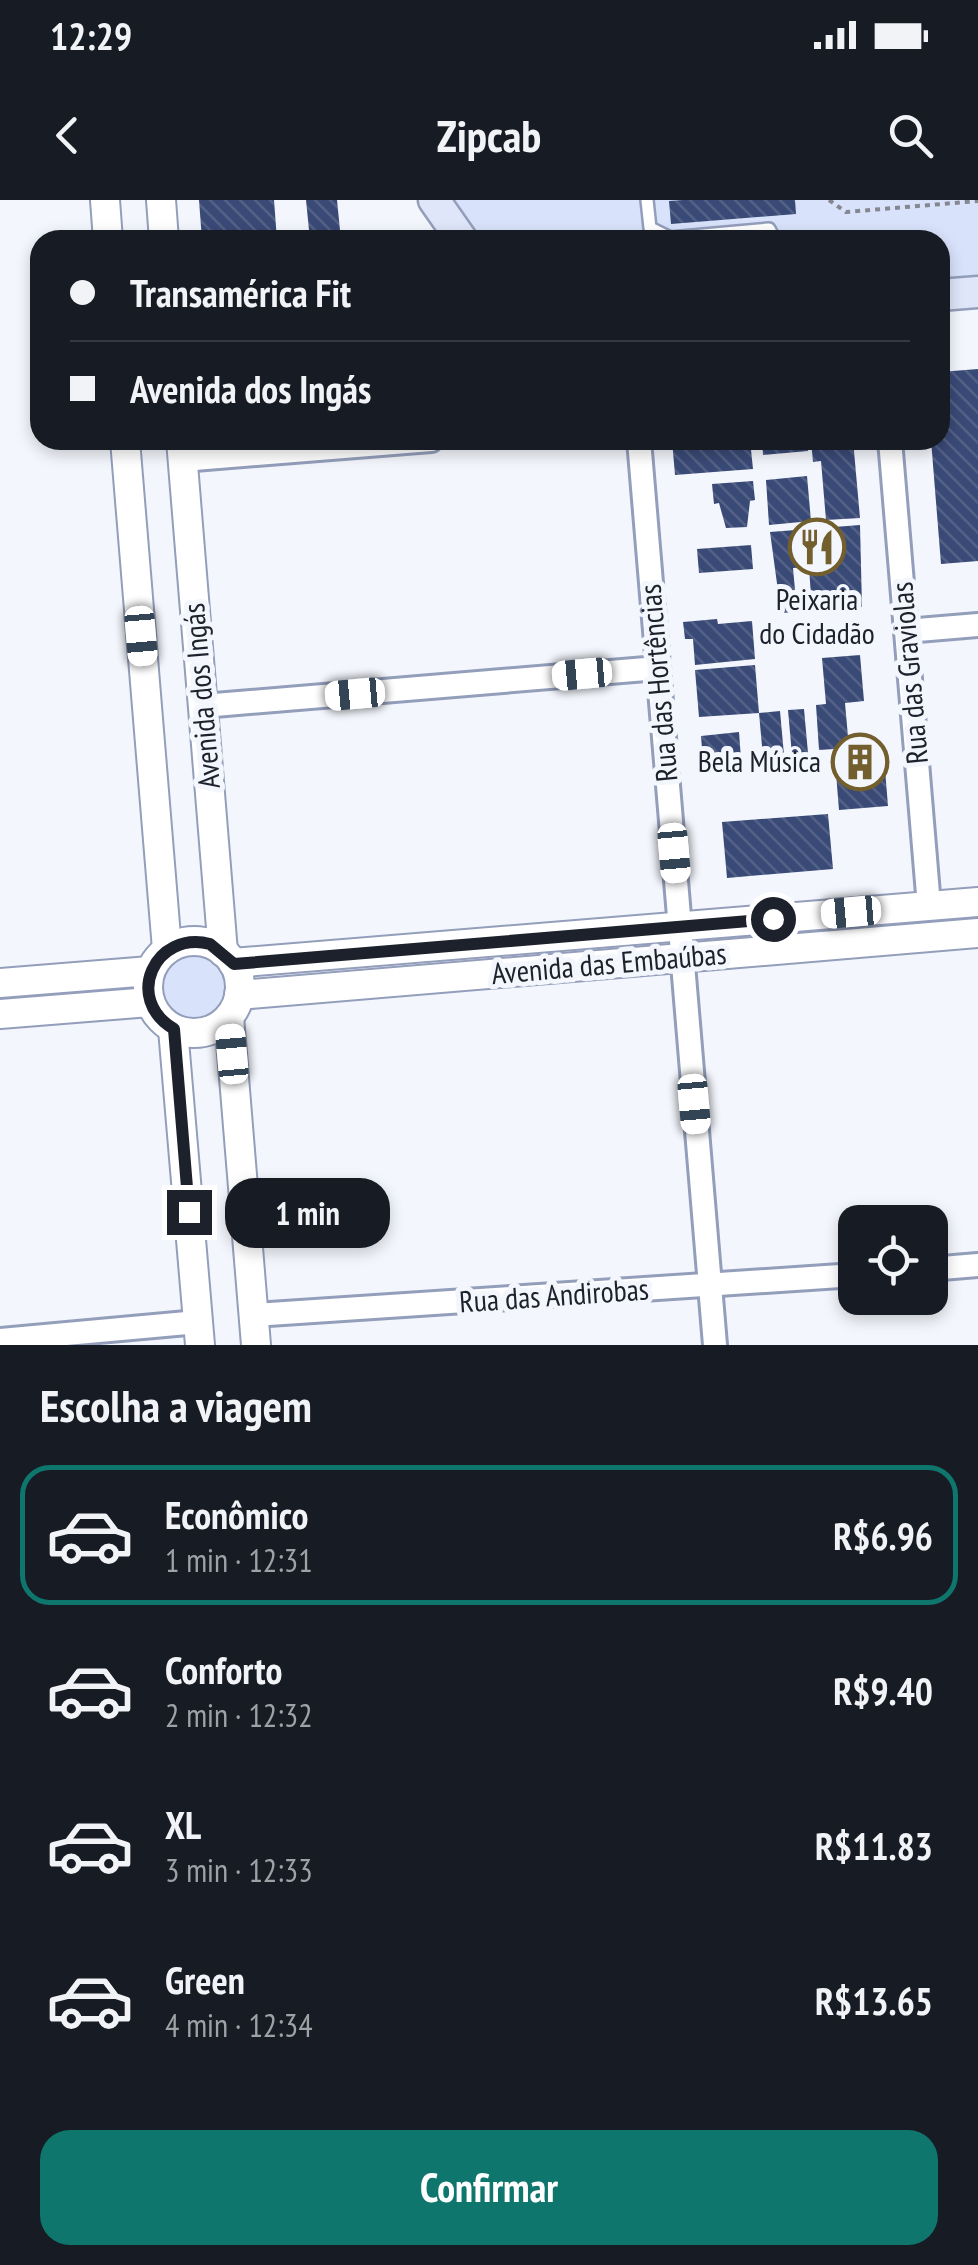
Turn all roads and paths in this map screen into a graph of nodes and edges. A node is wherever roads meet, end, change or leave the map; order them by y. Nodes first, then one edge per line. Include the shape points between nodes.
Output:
1 (104, 200) edge
2 (161, 200) edge
3 (434, 200) edge
4 (647, 200) edge
5 (829, 200) edge
6 (978, 201) edge
7 (107, 230) edge
8 (163, 230) edge
9 (455, 230) edge
10 (654, 230) edge
11 (978, 292) edge
12 (950, 294) edge
13 (125, 450) edge
14 (182, 450) edge
15 (640, 450) edge
16 (891, 450) edge
17 (978, 625) edge
18 (906, 631) junction
19 (658, 668) junction
20 (203, 706) junction
21 (978, 902) edge
22 (929, 906) junction
23 (680, 926) junction
24 (978, 933) edge
25 (228, 958) junction
26 (682, 958) junction
27 (159, 960) junction
28 (0, 983) edge
29 (150, 1002) junction
30 (234, 1006) junction
31 (0, 1014) edge
32 (174, 1029) junction
33 (978, 1265) edge
34 (948, 1268) edge
35 (838, 1276) edge
36 (710, 1286) junction
37 (254, 1314) junction
38 (199, 1334) edge
39 (0, 1340) edge
40 (256, 1345) edge
41 (714, 1345) edge

1 - 7 street
2 - 8 street
3 - 9 main road
4 - 10 lane
5 - 6 path via 846,212
11 - 12 main road
13 - 27 street, Avenida dos Ingás
14 - 20 street, Avenida dos Ingás
15 - 19 street, Rua das Hortências
16 - 18 street, Rua das Graviolas
17 - 18 street
18 - 22 street, Rua das Graviolas
19 - 20 street
19 - 23 street, Rua das Hortências
20 - 25 street, Avenida dos Ingás
21 - 22 street, Avenida das Embaúbas
22 - 23 street, Avenida das Embaúbas
23 - 25 street, Avenida das Embaúbas
23 - 26 street, Rua das Hortências
24 - 26 street, Avenida das Embaúbas
25 - 27 street, Avenida das Embaúbas via 199,941
25 - 30 street
26 - 30 street, Avenida das Embaúbas
26 - 36 street, Rua das Hortências
27 - 28 street, Avenida das Embaúbas
27 - 29 street
29 - 31 street
29 - 32 street
30 - 32 street, Avenida das Embaúbas via 205,1032
30 - 37 street
32 - 38 street
33 - 34 street
35 - 36 street, Rua das Andirobas
36 - 37 street, Rua das Andirobas
36 - 41 street, Rua das Hortências
37 - 40 street
38 - 39 street

